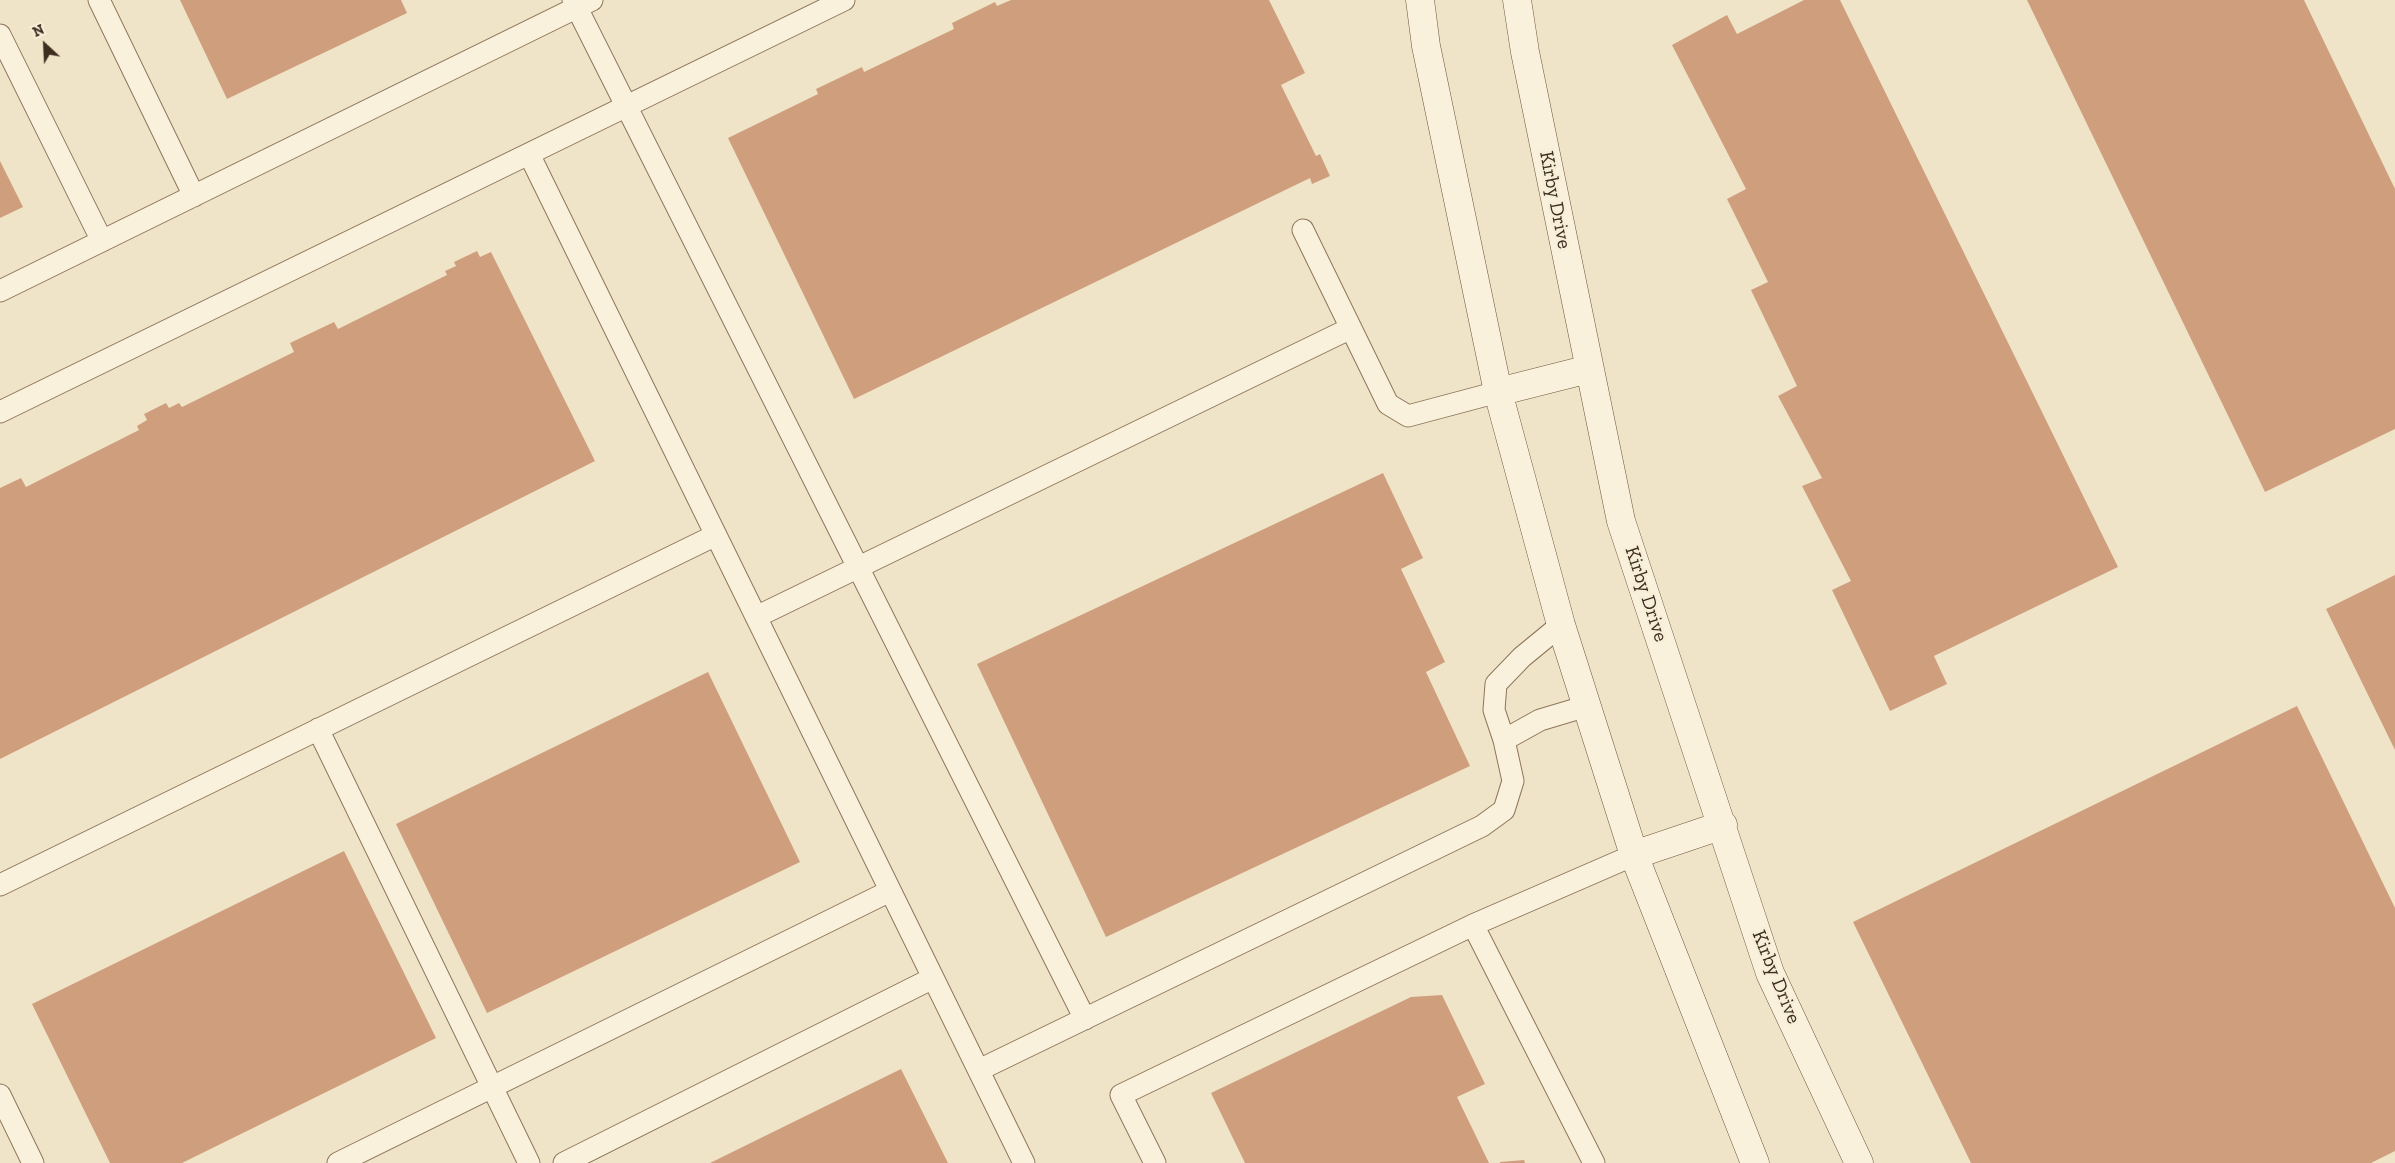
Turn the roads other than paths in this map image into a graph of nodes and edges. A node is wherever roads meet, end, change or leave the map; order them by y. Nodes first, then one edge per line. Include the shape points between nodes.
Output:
1 (99, 0) edge
2 (844, 0) edge
3 (1420, 0) edge
4 (1517, 0) edge
5 (581, 2) edge
6 (0, 34) edge
7 (627, 106) junction
8 (529, 154) junction
9 (194, 196) junction
10 (1303, 230) dead end
11 (102, 241) junction
12 (0, 292) edge
13 (1351, 328) junction
14 (1589, 369) junction
15 (1498, 392) junction
16 (0, 412) edge
17 (716, 535) junction
18 (858, 567) junction
19 (756, 617) junction
20 (1561, 625) junction
21 (1586, 706) junction
22 (318, 730) junction
23 (1504, 740) junction
24 (1722, 825) junction
25 (1634, 855) junction
26 (0, 885) edge
27 (890, 891) junction
28 (1473, 925) junction
29 (933, 978) junction
30 (1085, 1019) junction
31 (979, 1070) junction
32 (491, 1086) junction
33 (0, 1095) edge
34 (33, 1163) edge
35 (338, 1163) edge
36 (529, 1163) edge
37 (564, 1163) edge
38 (1024, 1163) edge
39 (1155, 1163) edge
40 (1594, 1163) edge
41 (1755, 1163) edge
42 (1859, 1163) edge

1 - 9 lane
2 - 7 lane
3 - 15 main road via 1426,46
4 - 14 main road, Kirby Drive
5 - 7 lane
5 - 9 lane
6 - 11 lane
7 - 8 lane
7 - 18 lane
8 - 16 lane
8 - 17 lane
9 - 11 lane
10 - 13 lane
11 - 12 lane
13 - 15 lane via 1388,404 1408,416
13 - 18 lane
14 - 15 main road
14 - 24 main road, Kirby Drive via 1622,521
15 - 20 main road
17 - 19 lane
17 - 22 lane
18 - 19 lane
18 - 30 lane
19 - 27 lane
20 - 21 main road
20 - 23 lane via 1522,656 1496,684 1494,710
21 - 23 lane via 1540,720
21 - 25 main road
22 - 26 lane
22 - 32 lane
23 - 30 lane via 1513,781 1504,810 1482,826
24 - 25 main road
24 - 42 main road, Kirby Drive via 1770,973
25 - 28 lane
25 - 41 main road
27 - 29 lane
27 - 32 lane
28 - 39 lane via 1121,1095
28 - 40 lane
29 - 31 lane
29 - 37 lane
30 - 31 lane
31 - 38 lane
32 - 35 lane
32 - 36 lane
33 - 34 lane

